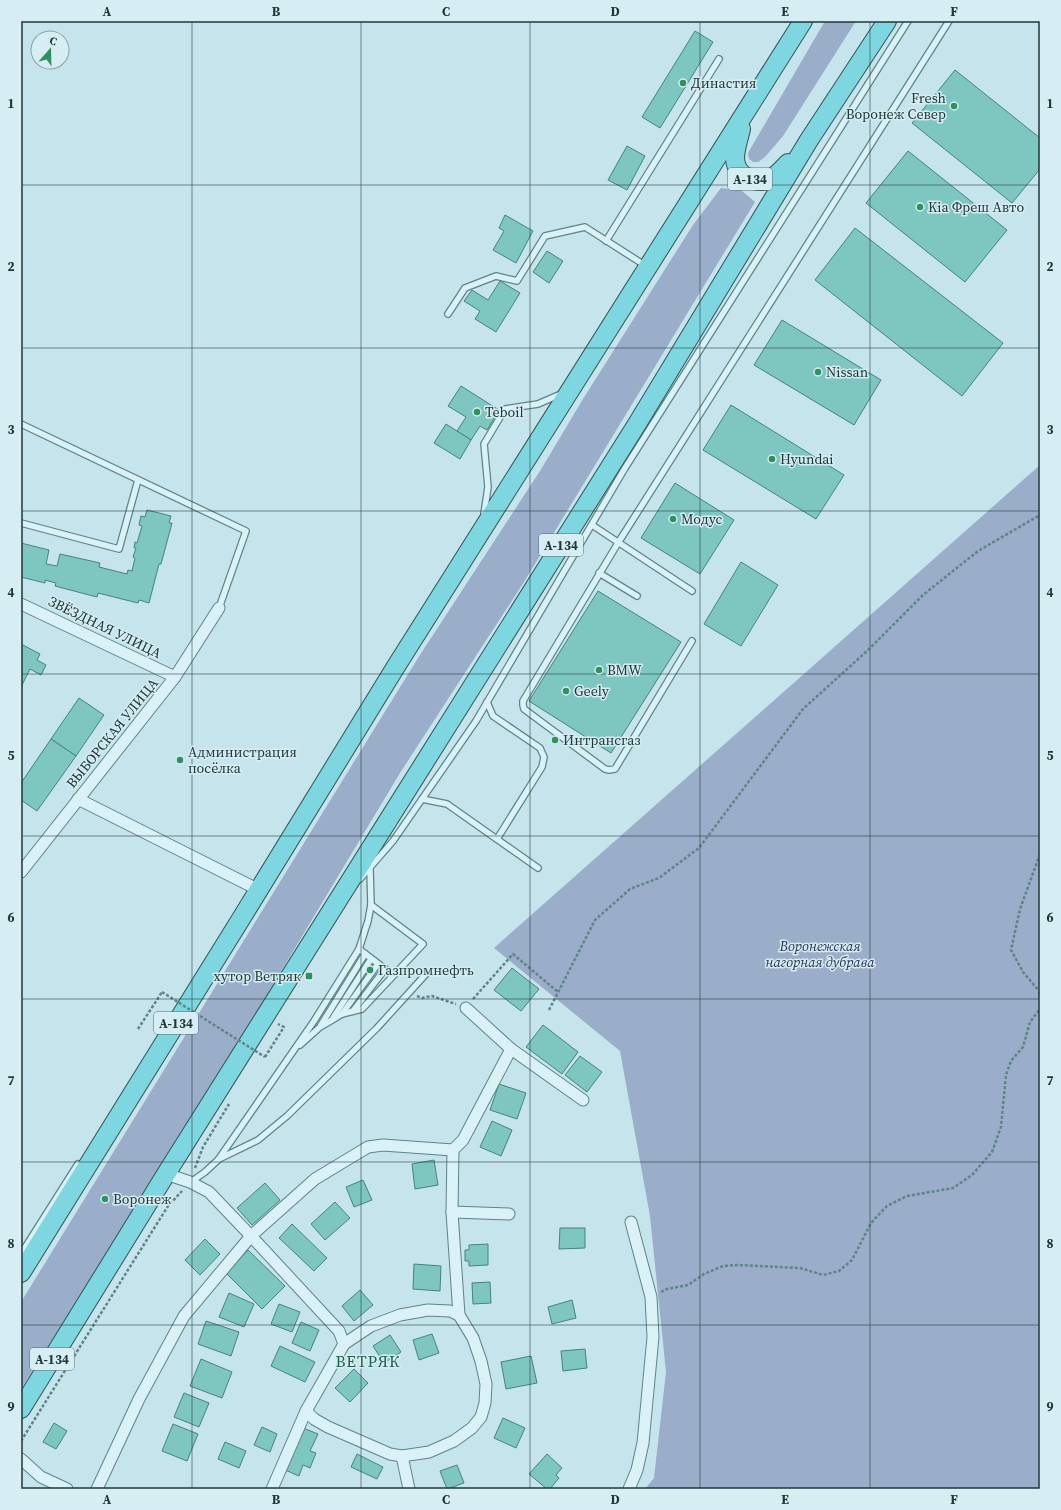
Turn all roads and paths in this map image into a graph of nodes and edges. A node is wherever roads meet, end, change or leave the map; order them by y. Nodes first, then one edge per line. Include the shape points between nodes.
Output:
1 (803, 21) edge
2 (887, 21) edge
3 (908, 21) edge
4 (949, 21) edge
5 (719, 59) dead end
6 (746, 111) junction
7 (809, 140) junction
8 (606, 241) junction
9 (648, 267) junction
10 (448, 314) dead end
11 (571, 390) junction
12 (21, 424) edge
13 (138, 480) junction
14 (1040, 515) edge
15 (21, 523) edge
16 (592, 526) junction
17 (482, 530) junction
18 (618, 542) junction
19 (599, 573) junction
20 (692, 591) dead end
21 (637, 596) dead end
22 (21, 604) edge
23 (219, 608) joint
24 (692, 641) dead end
25 (175, 677) junction
26 (487, 702) junction
27 (78, 799) junction
28 (422, 799) junction
29 (497, 838) junction
30 (1040, 854) edge
31 (538, 868) dead end
32 (370, 869) junction
33 (21, 872) edge
34 (259, 890) junction
35 (337, 902) junction
36 (372, 905) junction
37 (359, 949) junction
38 (365, 954) junction
39 (371, 959) junction
40 (378, 964) junction
41 (385, 969) junction
42 (426, 974) dead end
43 (394, 975) junction
44 (409, 991) junction
45 (558, 992) junction
46 (1040, 998) edge
47 (466, 1008) junction
48 (1040, 1009) edge
49 (353, 1010) junction
50 (548, 1010) dead end
51 (342, 1014) junction
52 (332, 1020) junction
53 (278, 1024) dead end
54 (320, 1027) junction
55 (138, 1029) dead end
56 (511, 1049) junction
57 (292, 1052) junction
58 (583, 1100) dead end
59 (119, 1116) junction
60 (90, 1149) dead end
61 (453, 1150) junction
62 (81, 1160) dead end
63 (218, 1160) junction
64 (166, 1174) junction
65 (190, 1182) junction
66 (452, 1212) junction
67 (509, 1214) dead end
68 (631, 1222) dead end
69 (251, 1236) junction
70 (21, 1254) edge
71 (21, 1274) edge
72 (651, 1297) junction
73 (460, 1315) junction
74 (344, 1344) junction
75 (21, 1408) edge
76 (306, 1411) junction
77 (21, 1441) edge
78 (402, 1456) junction
79 (21, 1459) edge
80 (67, 1489) edge
81 (98, 1489) edge
82 (272, 1489) edge
83 (409, 1489) edge
84 (629, 1489) edge

1 - 6 highway, А-134
2 - 7 highway, А-134
3 - 16 lane via 625,468
4 - 18 lane
5 - 8 lane
6 - 7 highway, А-134 via 735,160 739,171 747,178 758,181 772,178
6 - 9 highway, А-134
7 - 35 highway, А-134 via 637,424
8 - 9 lane
8 - 10 lane via 585,228 545,236 517,281 496,276 465,288
9 - 11 highway, А-134
11 - 17 highway, А-134
11 - 17 lane via 538,404 505,409 484,444 488,487
12 - 13 lane
13 - 15 lane via 119,549
13 - 23 lane via 246,531
14 - 45 path via 978,551 923,595 868,651 803,709 699,848 659,878 630,889 595,920
16 - 18 lane
16 - 26 lane
17 - 34 highway, А-134
18 - 19 lane
18 - 20 lane
19 - 21 lane
19 - 24 lane via 523,705 605,769 615,769
22 - 25 street, ЗВЁЗДНАЯ УЛИЦА
23 - 25 street, ВЫБОРСКАЯ УЛИЦА
25 - 27 street, ВЫБОРСКАЯ УЛИЦА
26 - 28 lane
26 - 29 lane via 493,716 540,748 544,757 542,767
27 - 33 street, ВЫБОРСКАЯ УЛИЦА
27 - 34 street
28 - 29 lane via 447,804
28 - 32 lane via 394,841
29 - 31 lane
30 - 46 path via 1020,908 1011,950 1023,972 1039,991
32 - 35 lane
32 - 36 lane
34 - 59 highway, А-134
35 - 64 highway, А-134
36 - 37 lane
36 - 43 lane via 423,944
37 - 38 lane
37 - 57 lane
38 - 39 lane
38 - 54 lane
39 - 40 lane
39 - 52 lane
40 - 41 lane
40 - 51 lane
41 - 43 lane
41 - 49 lane
42 - 44 lane
43 - 49 lane via 362,1009
44 - 47 path via 422,998 432,996
44 - 63 lane via 377,1028 287,1116 258,1140
45 - 47 path via 513,954
45 - 50 path
47 - 56 street
48 - 72 path via 1030,1022 1023,1046 1008,1068 1001,1127 992,1152 972,1175 953,1188 907,1196 887,1206 871,1224 852,1260 839,1271 823,1276 800,1268 723,1266 704,1274 688,1285 667,1289
49 - 51 lane
51 - 52 lane
52 - 54 lane
53 - 55 path, bridge via 284,1027 265,1057 162,992
54 - 57 lane
56 - 58 street
56 - 61 street via 462,1140
57 - 63 lane
59 - 60 lane
59 - 71 highway, А-134
61 - 66 street
61 - 69 street via 383,1145 368,1147 315,1179
62 - 70 lane
63 - 65 lane
64 - 65 street
64 - 75 highway, А-134
65 - 69 street via 209,1192
65 - 77 path via 168,1206
66 - 67 street
66 - 73 street
68 - 72 street
69 - 74 street via 338,1331
69 - 81 street via 184,1316 139,1399
72 - 84 street via 653,1337 642,1443 637,1470
73 - 74 street via 450,1311 428,1310 400,1315 371,1326
73 - 78 street via 482,1360 486,1384 481,1417 472,1428 454,1441 429,1452
74 - 76 street
76 - 78 street via 328,1427 390,1454
76 - 82 street
78 - 83 street
79 - 80 street via 41,1476

